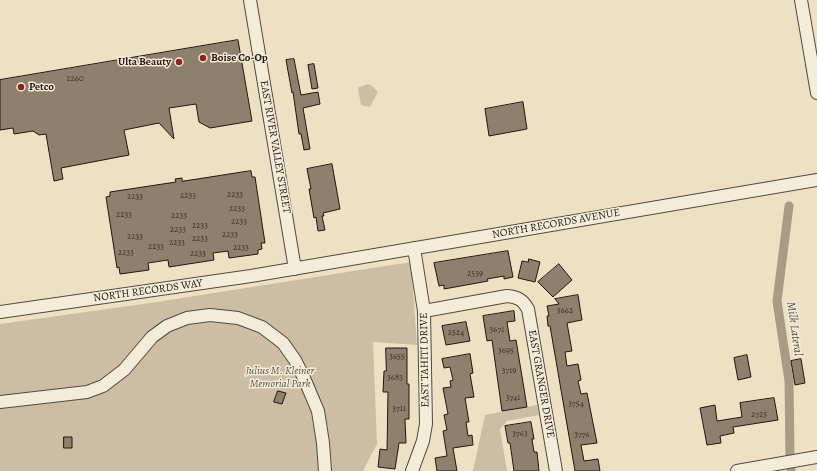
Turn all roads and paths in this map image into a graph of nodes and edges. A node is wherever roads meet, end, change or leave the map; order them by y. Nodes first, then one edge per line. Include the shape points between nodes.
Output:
1 (250, 0) edge
2 (801, 0) edge
3 (817, 93) edge
4 (817, 180) edge
5 (414, 248) junction
6 (295, 269) junction
7 (424, 311) junction
8 (0, 312) edge
9 (0, 402) edge
10 (817, 457) edge
11 (325, 471) edge
12 (412, 471) edge
13 (556, 471) edge
14 (737, 471) edge

1 - 6 street, EAST RIVER VALLEY STREET
2 - 3 street
4 - 5 street, NORTH RECORDS AVENUE
5 - 6 street, NORTH RECORDS AVENUE
5 - 7 street, EAST TAHITI DRIVE
6 - 8 street, NORTH RECORDS WAY
7 - 12 street, EAST TAHITI DRIVE via 426,424
7 - 13 street, EAST GRANGER DRIVE via 508,296 520,299 528,309
9 - 11 street via 87,392 103,386 124,370 152,336 167,326 187,318 210,315 238,318 262,327 283,343 295,360 318,411 324,443
10 - 14 street

